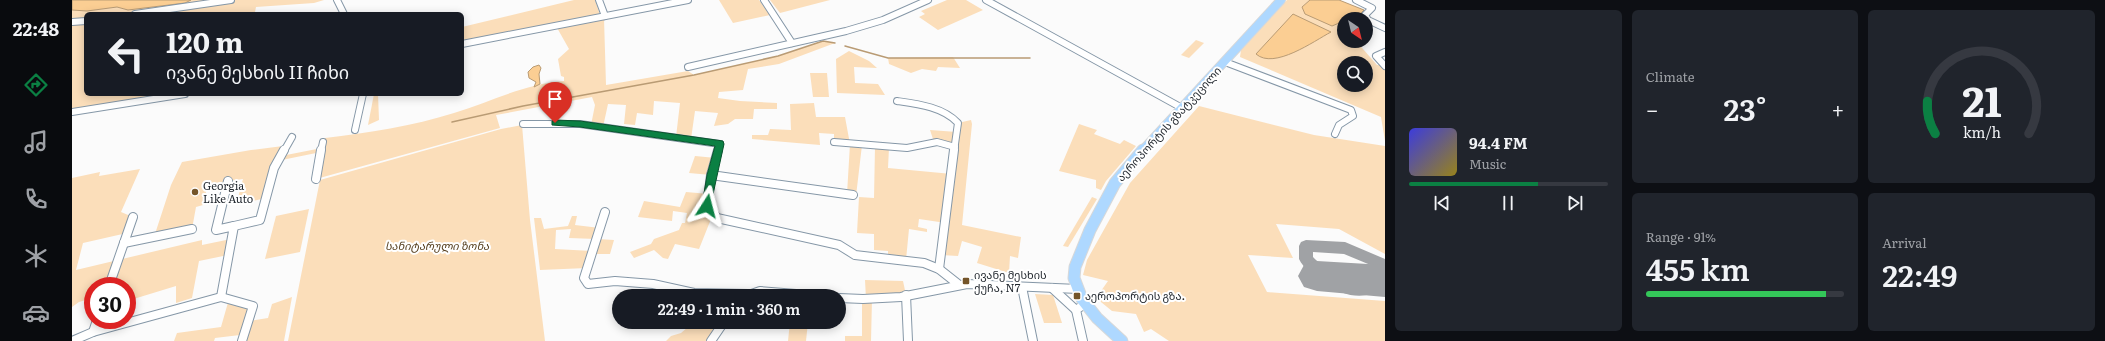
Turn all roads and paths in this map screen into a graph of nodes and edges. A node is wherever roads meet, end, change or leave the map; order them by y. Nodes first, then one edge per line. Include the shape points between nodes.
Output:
1 (231, 0) edge
2 (337, 0) edge
3 (598, 0) edge
4 (688, 0) edge
5 (764, 0) edge
6 (928, 0) edge
7 (986, 0) edge
8 (1281, 0) edge
9 (1356, 0) edge
10 (149, 12) edge
11 (343, 12) edge
12 (605, 16) junction
13 (84, 21) edge
14 (72, 22) edge
15 (1385, 28) edge
16 (792, 43) junction
17 (464, 44) edge
18 (1385, 52) edge
19 (1225, 62) junction
20 (1385, 66) edge
21 (688, 67) dead end
22 (172, 96) edge
23 (363, 96) edge
24 (897, 101) dead end
25 (1182, 108) junction
26 (72, 112) edge
27 (524, 124) dead end
28 (355, 130) dead end
29 (1335, 134) dead end
30 (292, 137) dead end
31 (323, 142) dead end
32 (834, 142) dead end
33 (955, 147) junction
34 (712, 175) junction
35 (316, 179) dead end
36 (228, 181) dead end
37 (853, 195) dead end
38 (605, 212) dead end
39 (133, 217) dead end
40 (234, 226) junction
41 (192, 229) dead end
42 (124, 243) junction
43 (939, 269) junction
44 (112, 277) edge
45 (958, 284) junction
46 (1022, 287) junction
47 (1052, 288) junction
48 (676, 289) edge
49 (1078, 289) junction
50 (906, 295) junction
51 (221, 297) junction
52 (846, 298) edge
53 (1081, 307) junction
54 (94, 329) edge
55 (719, 329) edge
56 (93, 332) junction
57 (72, 341) edge
58 (242, 341) edge
59 (710, 341) edge
60 (908, 341) edge
61 (1033, 341) edge
62 (1083, 341) edge
63 (1122, 341) edge

1 - 10 street
2 - 11 street
3 - 12 street
4 - 12 street
5 - 16 street
6 - 16 street via 883,20
7 - 25 street
8 - 19 highway, აეროპორტის გზატკეცილი
9 - 15 street via 1372,8 1365,16 1368,20
12 - 17 street
13 - 14 street
16 - 21 street
18 - 20 street via 1376,56
19 - 25 highway, აეროპორტის გზატკეცილი
19 - 29 street via 1351,110 1353,116 1339,125
22 - 26 street
23 - 28 street
24 - 33 street via 922,105 955,118 958,123
25 - 49 highway, აეროპორტის გზატკეცილი via 1120,176 1109,192 1081,249 1075,273
27 - 34 street via 580,124 720,144
30 - 40 street via 274,168 260,220
31 - 35 street
32 - 33 street via 907,148 937,142
33 - 43 street
34 - 37 street
34 - 43 street via 707,206 718,218 839,245 855,255 924,263
36 - 40 street via 216,230
38 - 48 street via 584,278 588,284 615,281
39 - 42 street
40 - 51 street
41 - 42 street
42 - 44 street
43 - 45 street
45 - 46 street
45 - 50 street via 938,291
46 - 47 street
46 - 61 street
47 - 49 street
47 - 53 street
49 - 53 highway, აეროპორტის გზატკეცილი
50 - 52 street
50 - 60 street
51 - 56 street
51 - 58 street via 253,306
53 - 62 street
53 - 63 highway, აეროპორტის გზატკეცილი via 1094,314
54 - 56 street
55 - 59 street
56 - 57 street

